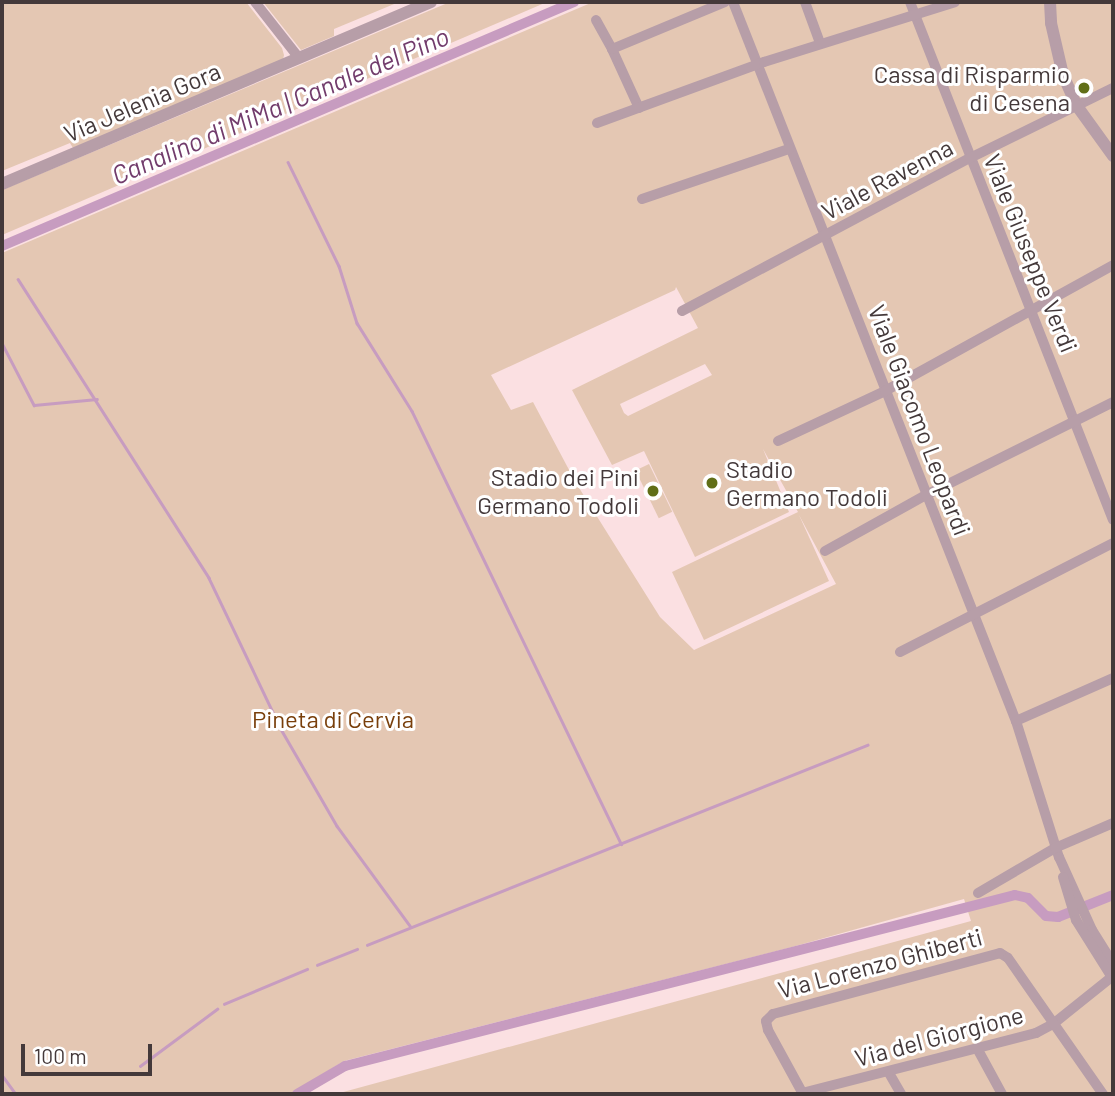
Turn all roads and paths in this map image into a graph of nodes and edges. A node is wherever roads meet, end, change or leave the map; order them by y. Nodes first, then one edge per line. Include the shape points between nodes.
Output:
1 (255, 2) edge
2 (431, 2) edge
3 (725, 2) edge
4 (733, 2) edge
5 (805, 2) edge
6 (910, 2) edge
7 (955, 2) edge
8 (1050, 2) edge
9 (915, 14) junction
10 (596, 20) dead end
11 (820, 43) junction
12 (612, 49) junction
13 (299, 58) junction
14 (758, 64) junction
15 (1113, 88) edge
16 (1077, 106) junction
17 (639, 108) junction
18 (597, 123) dead end
19 (789, 149) junction
20 (1113, 156) edge
21 (970, 158) junction
22 (2, 184) edge
23 (642, 199) dead end
24 (826, 234) junction
25 (1113, 265) edge
26 (1032, 309) junction
27 (682, 311) dead end
28 (885, 391) junction
29 (1113, 402) edge
30 (1075, 421) junction
31 (778, 440) dead end
32 (926, 495) junction
33 (1113, 520) edge
34 (1113, 543) edge
35 (825, 551) dead end
36 (975, 614) junction
37 (900, 652) dead end
38 (1113, 678) edge
39 (1016, 721) junction
40 (1113, 823) edge
41 (1057, 852) junction
42 (978, 893) dead end
43 (1081, 918) junction
44 (1111, 961) edge
45 (1112, 977) edge
46 (1053, 1024) junction
47 (978, 1050) junction
48 (889, 1073) junction
49 (802, 1094) edge
50 (901, 1094) edge
51 (1002, 1094) edge
52 (1103, 1094) edge

1 - 13 street
2 - 13 street, Via Jelenia Gora
3 - 12 street
4 - 14 street, Viale Giacomo Leopardi
5 - 11 street
6 - 9 street, Viale Giuseppe Verdi
7 - 9 street
8 - 16 street via 1057,54
9 - 11 street
9 - 21 street, Viale Giuseppe Verdi
10 - 12 street
11 - 14 street
12 - 17 street
13 - 22 street, Via Jelenia Gora
14 - 17 street
14 - 19 street, Viale Giacomo Leopardi
15 - 16 street, Viale Ravenna
16 - 20 street
16 - 21 street, Viale Ravenna
17 - 18 street
19 - 23 street
19 - 24 street, Viale Giacomo Leopardi
21 - 24 street, Viale Ravenna
21 - 26 street, Viale Giuseppe Verdi
24 - 27 street, Viale Ravenna
24 - 28 street, Viale Giacomo Leopardi
25 - 26 street
26 - 28 street
26 - 30 street, Viale Giuseppe Verdi
28 - 31 street
28 - 32 street, Viale Giacomo Leopardi
29 - 30 street
30 - 32 street
30 - 33 street, Viale Giuseppe Verdi
32 - 35 street
32 - 36 street, Viale Giacomo Leopardi
34 - 36 street
36 - 37 street
36 - 39 street, Viale Giacomo Leopardi
38 - 39 street
39 - 41 street, Viale Giacomo Leopardi
40 - 41 street
41 - 42 street
41 - 43 street, Viale Giacomo Leopardi
43 - 44 street, Viale Giacomo Leopardi
43 - 45 street, Viale Giacomo Leopardi
44 - 45 street
45 - 46 street, Via del Giorgione
46 - 47 street, Via del Giorgione
46 - 49 street, Via Lorenzo Ghiberti via 1000,953 773,1014 766,1021 768,1030
46 - 52 street
47 - 48 street, Via del Giorgione
47 - 51 street
48 - 49 street, Via del Giorgione
48 - 50 street

